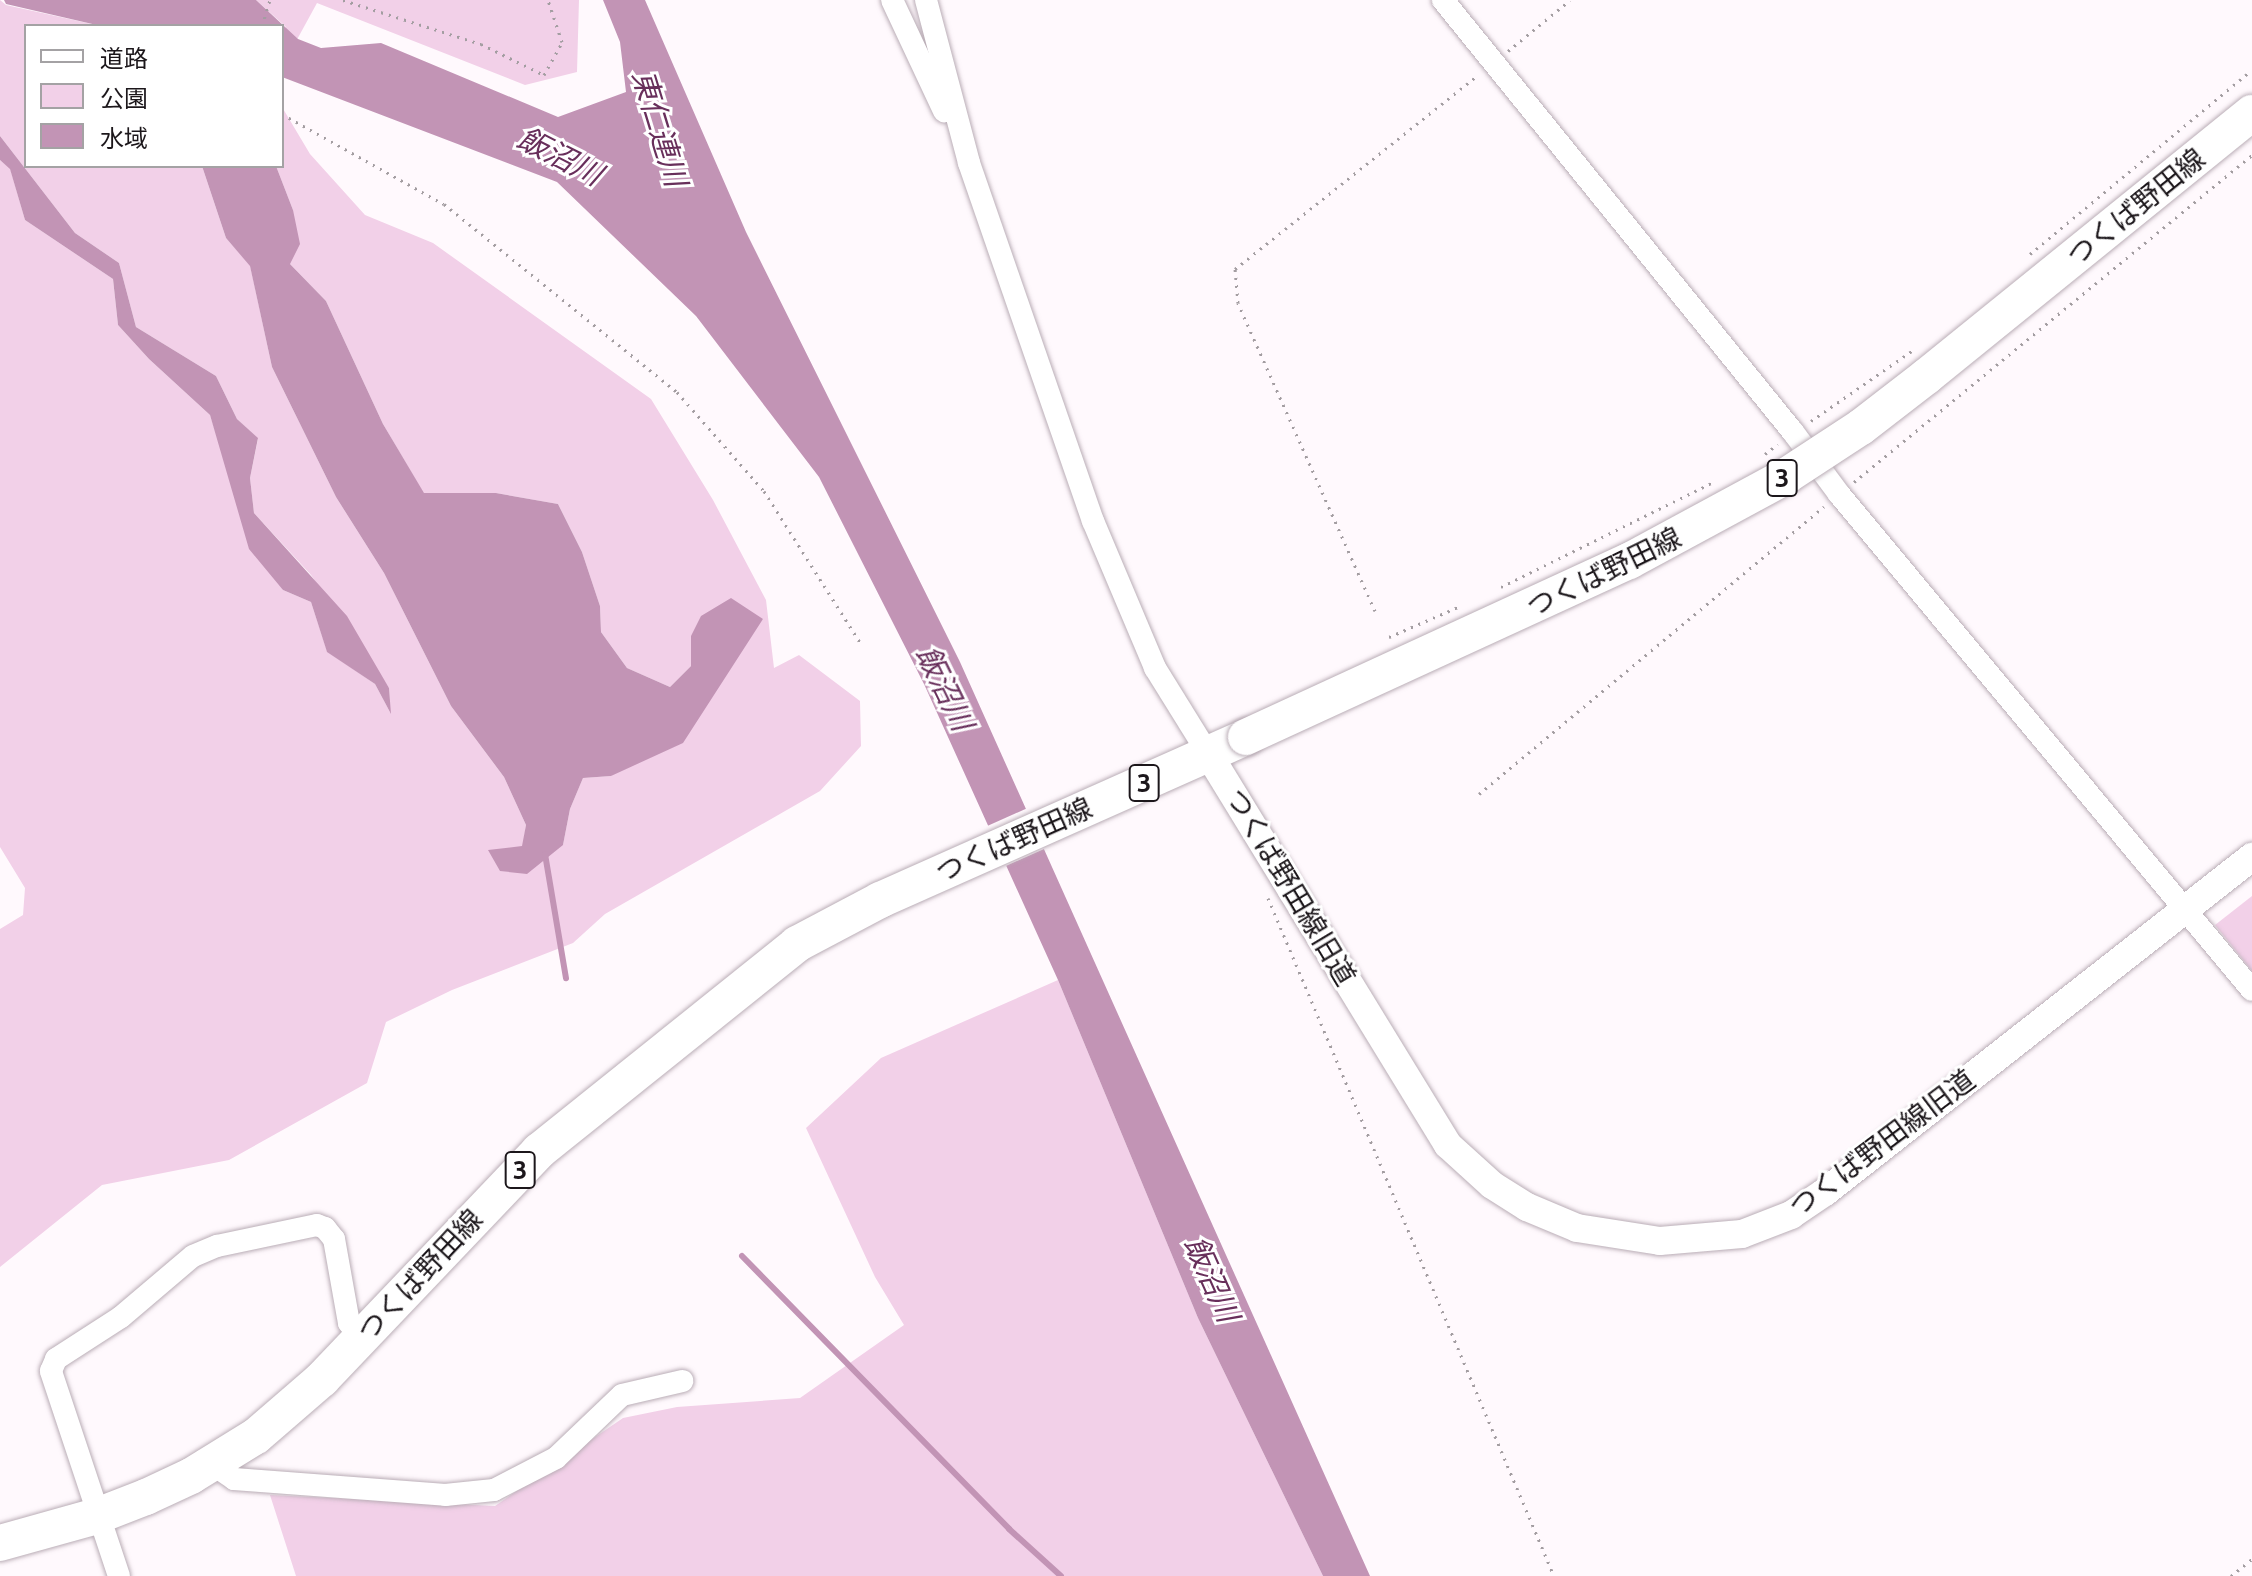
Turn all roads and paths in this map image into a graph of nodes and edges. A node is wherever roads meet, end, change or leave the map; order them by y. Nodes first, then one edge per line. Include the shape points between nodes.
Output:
1 (270, 0) edge
2 (343, 0) edge
3 (548, 0) edge
4 (892, 0) edge
5 (926, 0) edge
6 (1443, 0) edge
7 (1570, 0) edge
8 (263, 24) edge
9 (1494, 62) junction
10 (2252, 70) edge
11 (2252, 113) edge
12 (284, 115) edge
13 (2252, 155) edge
14 (969, 163) junction
15 (2020, 263) dead end
16 (1923, 343) dead end
17 (1793, 432) junction
18 (1760, 458) dead end
19 (1724, 476) dead end
20 (1839, 494) junction
21 (1494, 591) dead end
22 (1467, 604) dead end
23 (1375, 611) dead end
24 (1389, 637) dead end
25 (860, 642) dead end
26 (1209, 755) junction
27 (1479, 794) dead end
28 (2252, 857) edge
29 (1267, 897) dead end
30 (2185, 908) junction
31 (2252, 990) edge
32 (361, 1339) junction
33 (682, 1381) dead end
34 (212, 1464) junction
35 (97, 1516) junction
36 (0, 1543) edge
37 (2252, 1559) edge
38 (119, 1576) edge
39 (1554, 1576) edge
40 (2231, 1576) edge

1 - 8 path
2 - 3 path via 481,44 544,75 562,42
4 - 14 street
5 - 14 street
6 - 9 street
7 - 9 path
9 - 17 street
9 - 23 path via 1235,269 1238,303
10 - 15 path
11 - 26 main road, つくば野田線 / 3, bridge via 1861,427 1786,476 1629,561
12 - 25 path via 444,204 677,392 764,491
13 - 20 path
14 - 26 street via 1093,521 1155,668
16 - 17 path
17 - 18 path
17 - 20 street
19 - 21 path
20 - 27 path
20 - 30 street
22 - 24 path
26 - 30 street, つくば野田線旧道 via 1448,1145 1492,1185 1527,1207 1577,1228 1619,1237 1702,1240 1742,1234 1791,1215
26 - 32 main road, つくば野田線 / 3 via 835,921 762,968 539,1151
28 - 30 street, つくば野田線旧道
29 - 39 path
30 - 31 street
32 - 34 main road, つくば野田線 / 3 via 287,1410
32 - 35 street via 349,1323 334,1239 325,1228 317,1225 217,1246 193,1256 121,1317 51,1365
33 - 34 street via 622,1395 556,1458 494,1490 445,1495 234,1479
34 - 35 main road, つくば野田線 / 3
35 - 36 main road, つくば野田線 / 3
35 - 38 street
37 - 40 path

